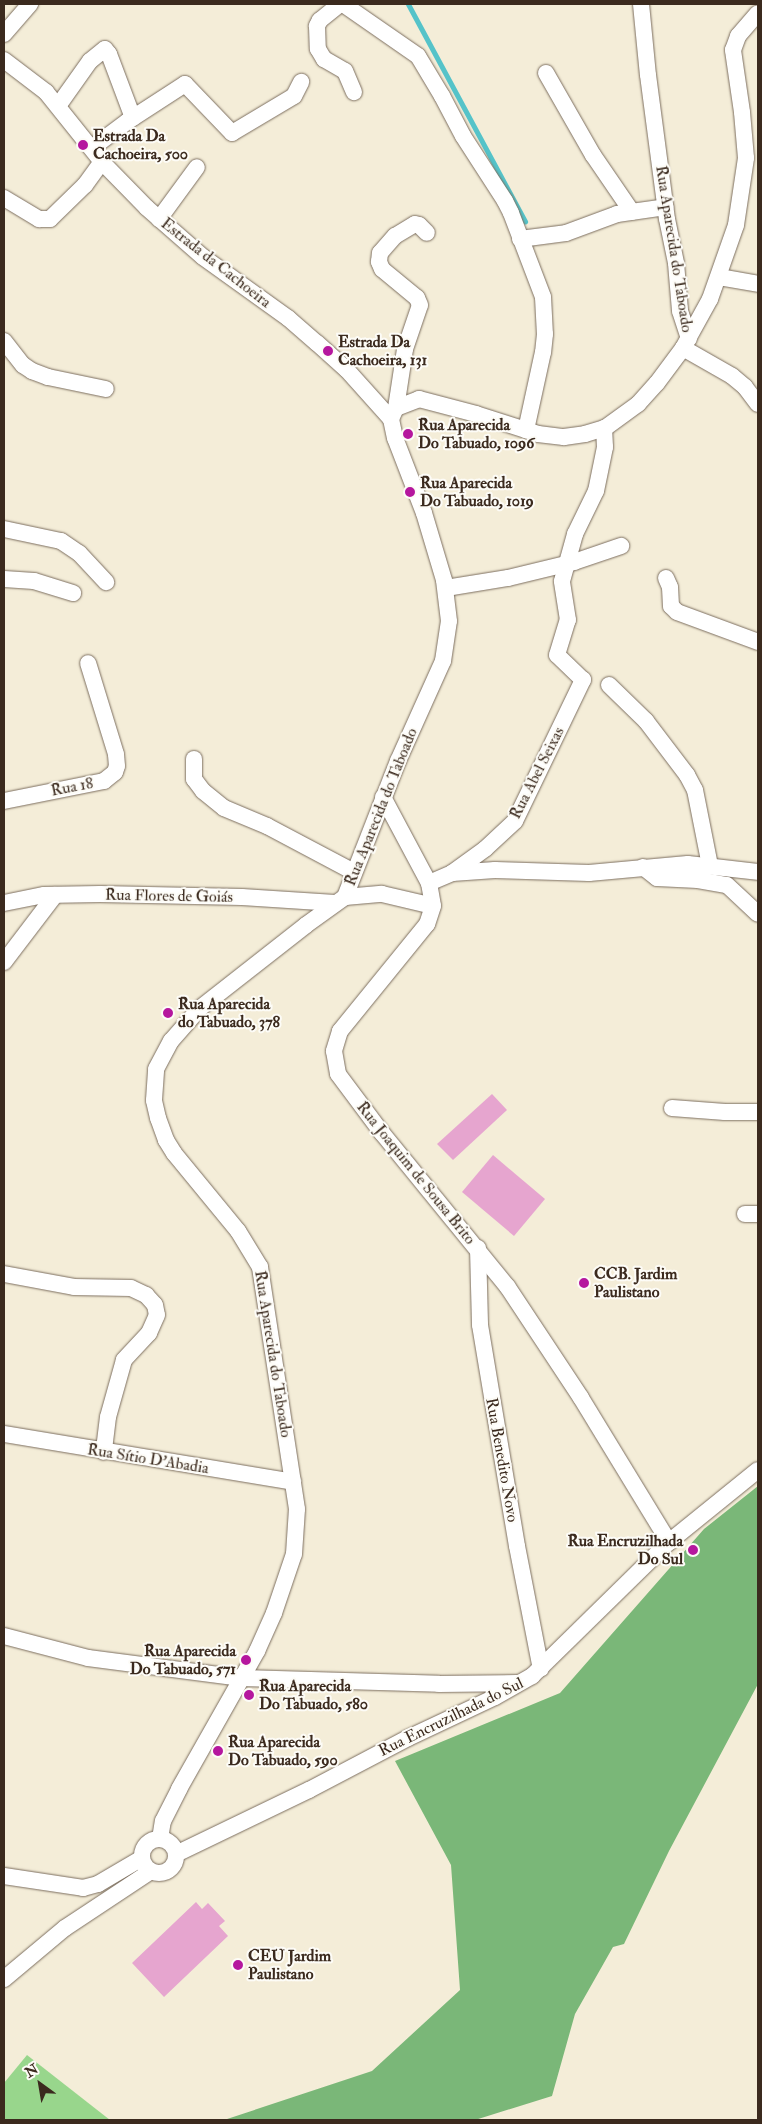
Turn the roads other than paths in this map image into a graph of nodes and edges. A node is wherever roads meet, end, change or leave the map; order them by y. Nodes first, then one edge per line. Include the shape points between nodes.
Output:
1 (30, 4) edge
2 (341, 4) edge
3 (641, 4) edge
4 (758, 13) edge
5 (4, 34) edge
6 (4, 60) edge
7 (546, 73) dead end
8 (301, 82) dead end
9 (354, 92) dead end
10 (58, 106) junction
11 (133, 118) junction
12 (92, 148) junction
13 (102, 162) junction
14 (197, 168) dead end
15 (751, 170) edge
16 (4, 198) edge
17 (666, 207) junction
18 (632, 212) junction
19 (159, 219) junction
20 (423, 229) dead end
21 (520, 239) junction
22 (719, 277) junction
23 (758, 284) edge
24 (4, 341) edge
25 (686, 344) junction
26 (106, 389) dead end
27 (758, 404) edge
28 (393, 414) junction
29 (604, 428) junction
30 (526, 430) junction
31 (4, 528) edge
32 (621, 546) dead end
33 (567, 563) junction
34 (666, 578) dead end
35 (4, 579) edge
36 (106, 582) dead end
37 (446, 588) junction
38 (73, 593) dead end
39 (758, 642) edge
40 (88, 663) dead end
41 (609, 685) dead end
42 (194, 760) dead end
43 (382, 798) junction
44 (4, 800) edge
45 (710, 866) junction
46 (643, 867) junction
47 (354, 872) junction
48 (758, 872) edge
49 (452, 873) junction
50 (429, 883) junction
51 (55, 895) junction
52 (340, 900) junction
53 (4, 903) edge
54 (433, 906) junction
55 (758, 914) edge
56 (4, 962) edge
57 (672, 1108) dead end
58 (758, 1112) edge
59 (478, 1248) junction
60 (4, 1274) edge
61 (4, 1434) edge
62 (104, 1452) junction
63 (758, 1470) edge
64 (293, 1482) junction
65 (669, 1542) junction
66 (4, 1636) edge
67 (541, 1669) junction
68 (242, 1678) junction
69 (520, 1683) junction
70 (160, 1839) junction
71 (176, 1854) junction
72 (146, 1864) junction
73 (4, 1876) edge
74 (83, 1888) junction
75 (94, 1910) junction
76 (4, 1979) edge

1 - 5 street
2 - 9 street via 320,20 318,49 324,59 345,71
2 - 21 street via 418,56 463,136 505,201
3 - 17 street, Rua Aparecida do Taboado
4 - 15 street via 738,36 733,50
6 - 10 street, Estrada da Cachoeira via 26,75
7 - 18 street via 593,155
8 - 11 street via 294,96 232,133 186,84
10 - 11 street via 90,61 105,49
10 - 12 street, Estrada da Cachoeira
11 - 12 street
12 - 13 street, Estrada da Cachoeira
13 - 16 street via 50,219 39,220
13 - 19 street, Estrada da Cachoeira
14 - 19 street
15 - 22 street
17 - 18 street
17 - 25 street, Rua Aparecida do Taboado
18 - 21 street via 566,233
19 - 28 street, Estrada da Cachoeira via 317,343
20 - 28 street via 415,224 395,236 380,253 379,262 387,273 417,298 420,305 405,349
21 - 30 street via 542,291 545,318 543,352
22 - 23 street
22 - 25 street
24 - 26 street via 32,371
25 - 27 street via 732,376
25 - 29 street, Rua Aparecida do Taboado via 638,404
28 - 30 street, Rua Aparecida do Taboado via 419,399
28 - 37 street, Rua Aparecida do Taboado via 395,438 424,513
29 - 30 street, Rua Aparecida do Taboado via 564,437
29 - 33 street via 605,448 596,491 575,534
31 - 36 street via 61,541 79,553
32 - 33 street
33 - 37 street via 508,578
33 - 49 street, Rua Abel Seixas via 562,581 568,620 557,655 583,680 515,821
34 - 39 street via 671,606 676,612
35 - 38 street via 34,581
37 - 43 street, Rua Aparecida do Taboado via 449,621 443,661
40 - 44 street, Rua 18 via 116,754 115,772 104,780
41 - 45 street via 646,721 687,775 695,790
42 - 47 street via 194,779 224,808 267,826
43 - 47 street, Rua Aparecida do Taboado
43 - 50 street
45 - 46 street
45 - 48 street
46 - 49 street via 589,873 495,870
46 - 55 street via 657,878 727,885
47 - 52 street, Rua Aparecida do Taboado
49 - 50 street
50 - 54 street
51 - 52 street, Rua Flores de Goiás
51 - 53 street, Rua Flores de Goiás
51 - 56 street
52 - 54 street, Rua Flores de Goiás via 382,894
52 - 64 street, Rua Aparecida do Taboado via 199,1009 162,1055 154,1084 158,1118 174,1153 238,1231 260,1267
54 - 59 street, Rua Joaquim de Sousa Brito via 427,924 340,1031 336,1040 335,1062 344,1083
57 - 58 street
59 - 65 street, Rua Joaquim de Sousa Brito via 507,1286 580,1398
59 - 67 street, Rua Benedito Novo via 480,1325
60 - 62 street via 74,1287 131,1288 146,1295 155,1305 157,1314 149,1333 124,1360 108,1417
61 - 62 street, Rua Sítio D'Abadia
62 - 64 street, Rua Sítio D'Abadia
63 - 65 street, Rua Encruzilhada do Sul
64 - 68 street, Rua Aparecida do Taboado via 297,1509 294,1554 274,1613
65 - 67 street, Rua Encruzilhada do Sul
66 - 68 street via 88,1658
67 - 69 street, Rua Encruzilhada do Sul
68 - 69 street
68 - 70 street, Rua Aparecida do Taboado via 179,1789 164,1821
69 - 71 street, Rua Encruzilhada do Sul
70 - 71 street via 170,1842
70 - 72 street via 151,1840 146,1845
71 - 72 street via 176,1861 168,1871 161,1873
72 - 74 street
72 - 75 street
73 - 74 street
74 - 75 street via 92,1897
75 - 76 street via 65,1928

